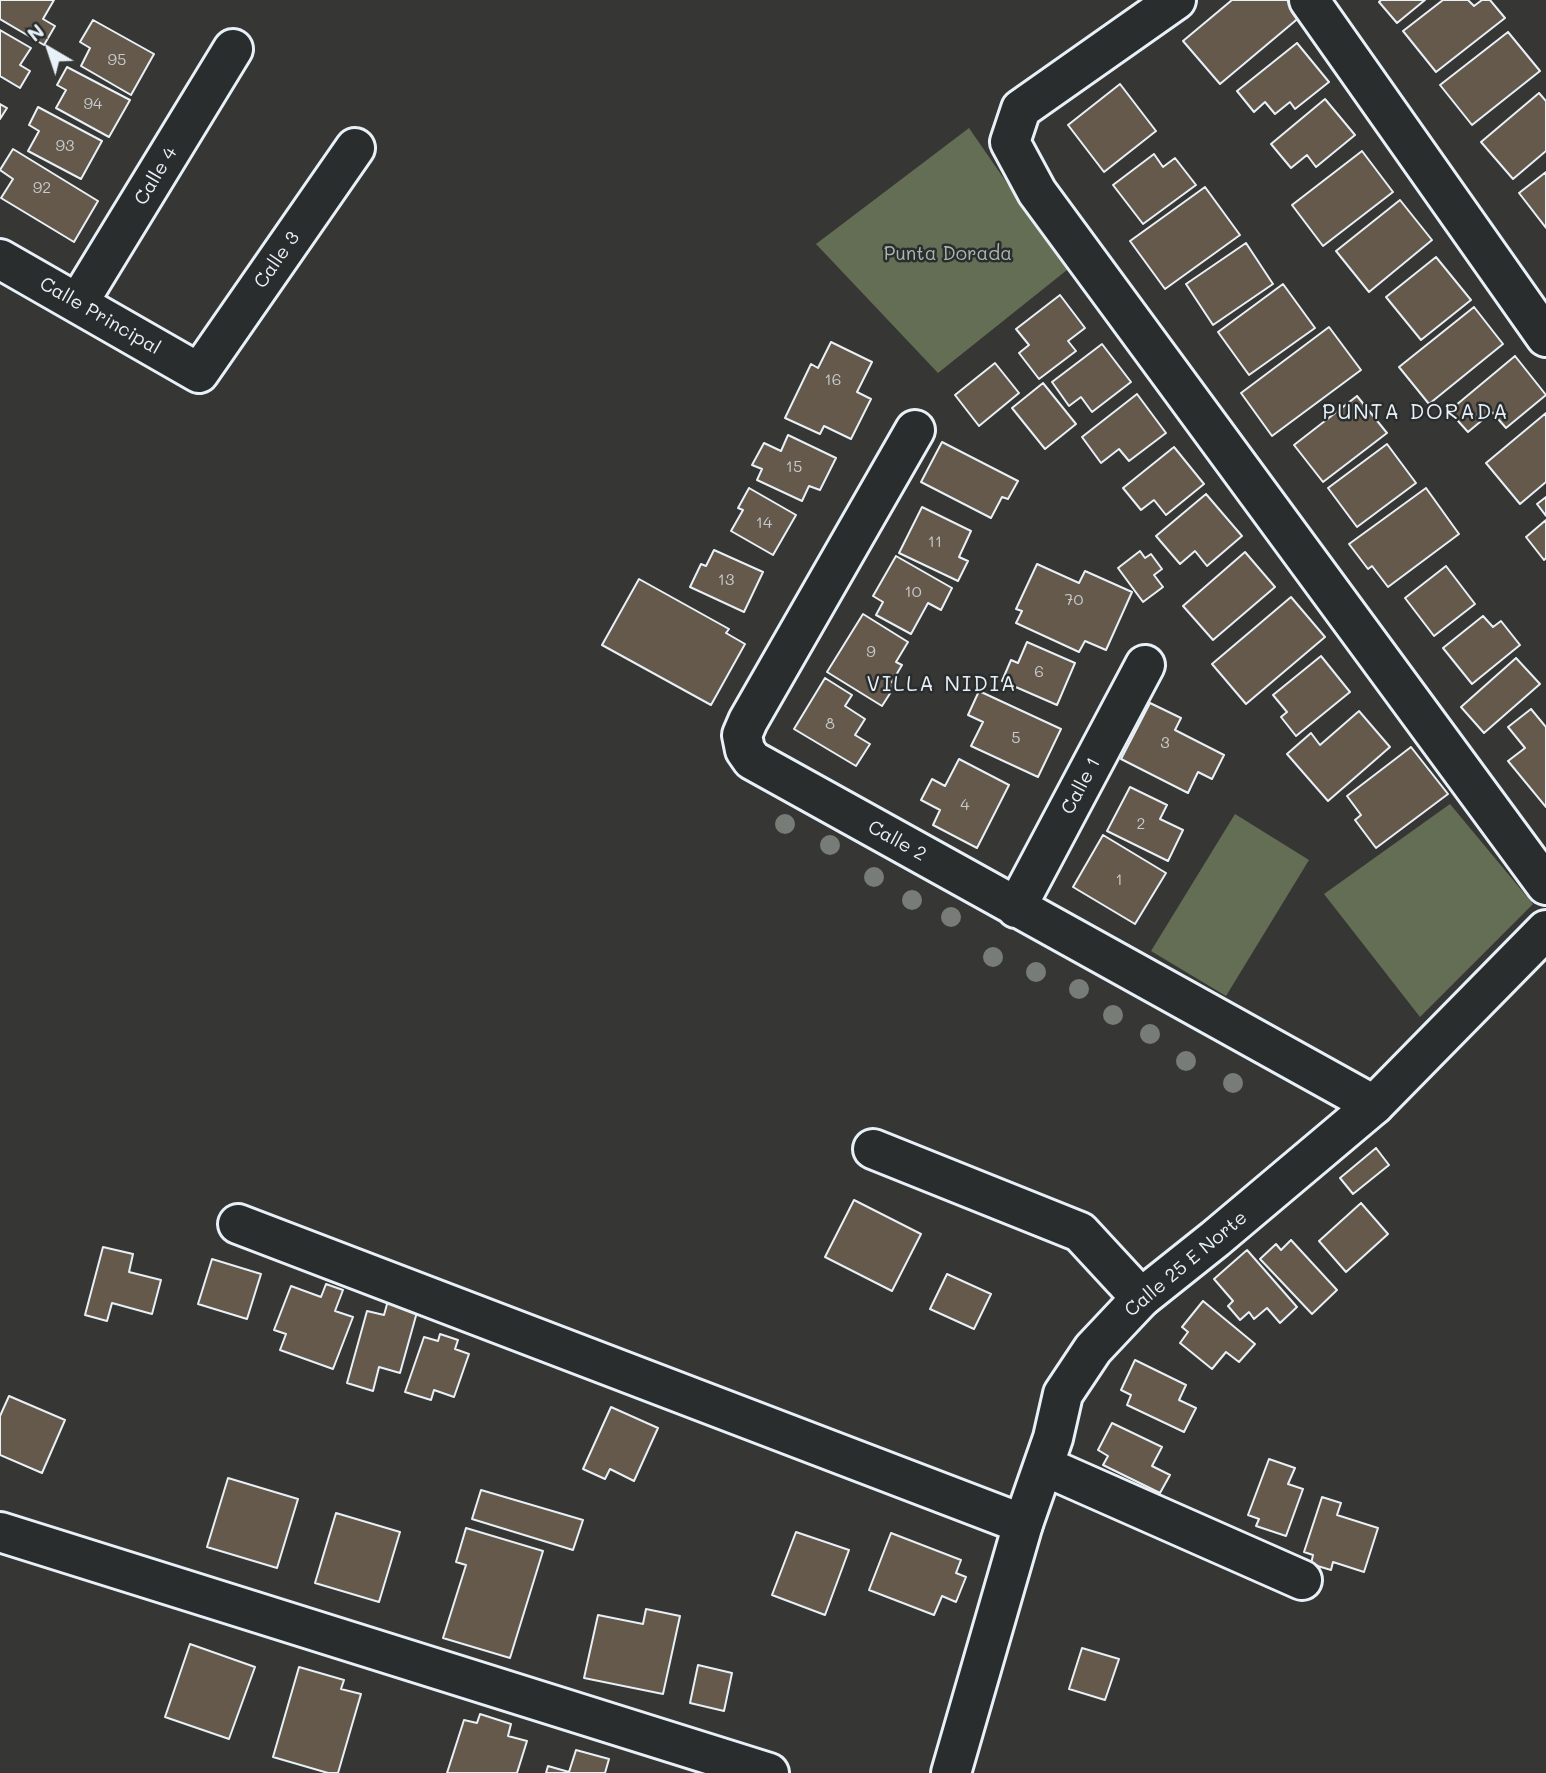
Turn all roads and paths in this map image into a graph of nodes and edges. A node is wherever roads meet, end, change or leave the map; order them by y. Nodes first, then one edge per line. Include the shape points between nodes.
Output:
1 (1176, 0) edge
2 (1309, 0) edge
3 (233, 49) dead end
4 (355, 148) dead end
5 (0, 258) edge
6 (78, 303) junction
7 (1546, 337) edge
8 (199, 373) joint
9 (915, 430) dead end
10 (1145, 665) dead end
11 (1546, 886) edge
12 (1016, 908) junction
13 (1546, 930) edge
14 (1374, 1105) junction
15 (873, 1149) dead end
16 (238, 1224) dead end
17 (1141, 1298) junction
18 (1044, 1466) junction
19 (1023, 1524) junction
20 (0, 1532) edge
21 (1302, 1580) dead end
22 (769, 1773) edge
23 (951, 1773) edge

1 - 11 street via 1021,109 1010,142 1037,192
2 - 7 street
3 - 6 street, Calle 4
4 - 8 street, Calle 3
5 - 6 street, Calle Principal
6 - 8 street, Calle Principal
9 - 12 street, Calle 2 via 748,721 742,735 745,750 752,760
10 - 12 street, Calle 1
12 - 14 street, Calle 2
13 - 14 street, Calle 25 E Norte
14 - 17 street, Calle 25 E Norte
15 - 17 street via 1080,1232
16 - 19 street
17 - 18 street, Calle 25 E Norte via 1093,1349 1063,1394
18 - 19 street, Calle 25 E Norte
18 - 21 street
19 - 23 street, Calle 25 E Norte
20 - 22 street

